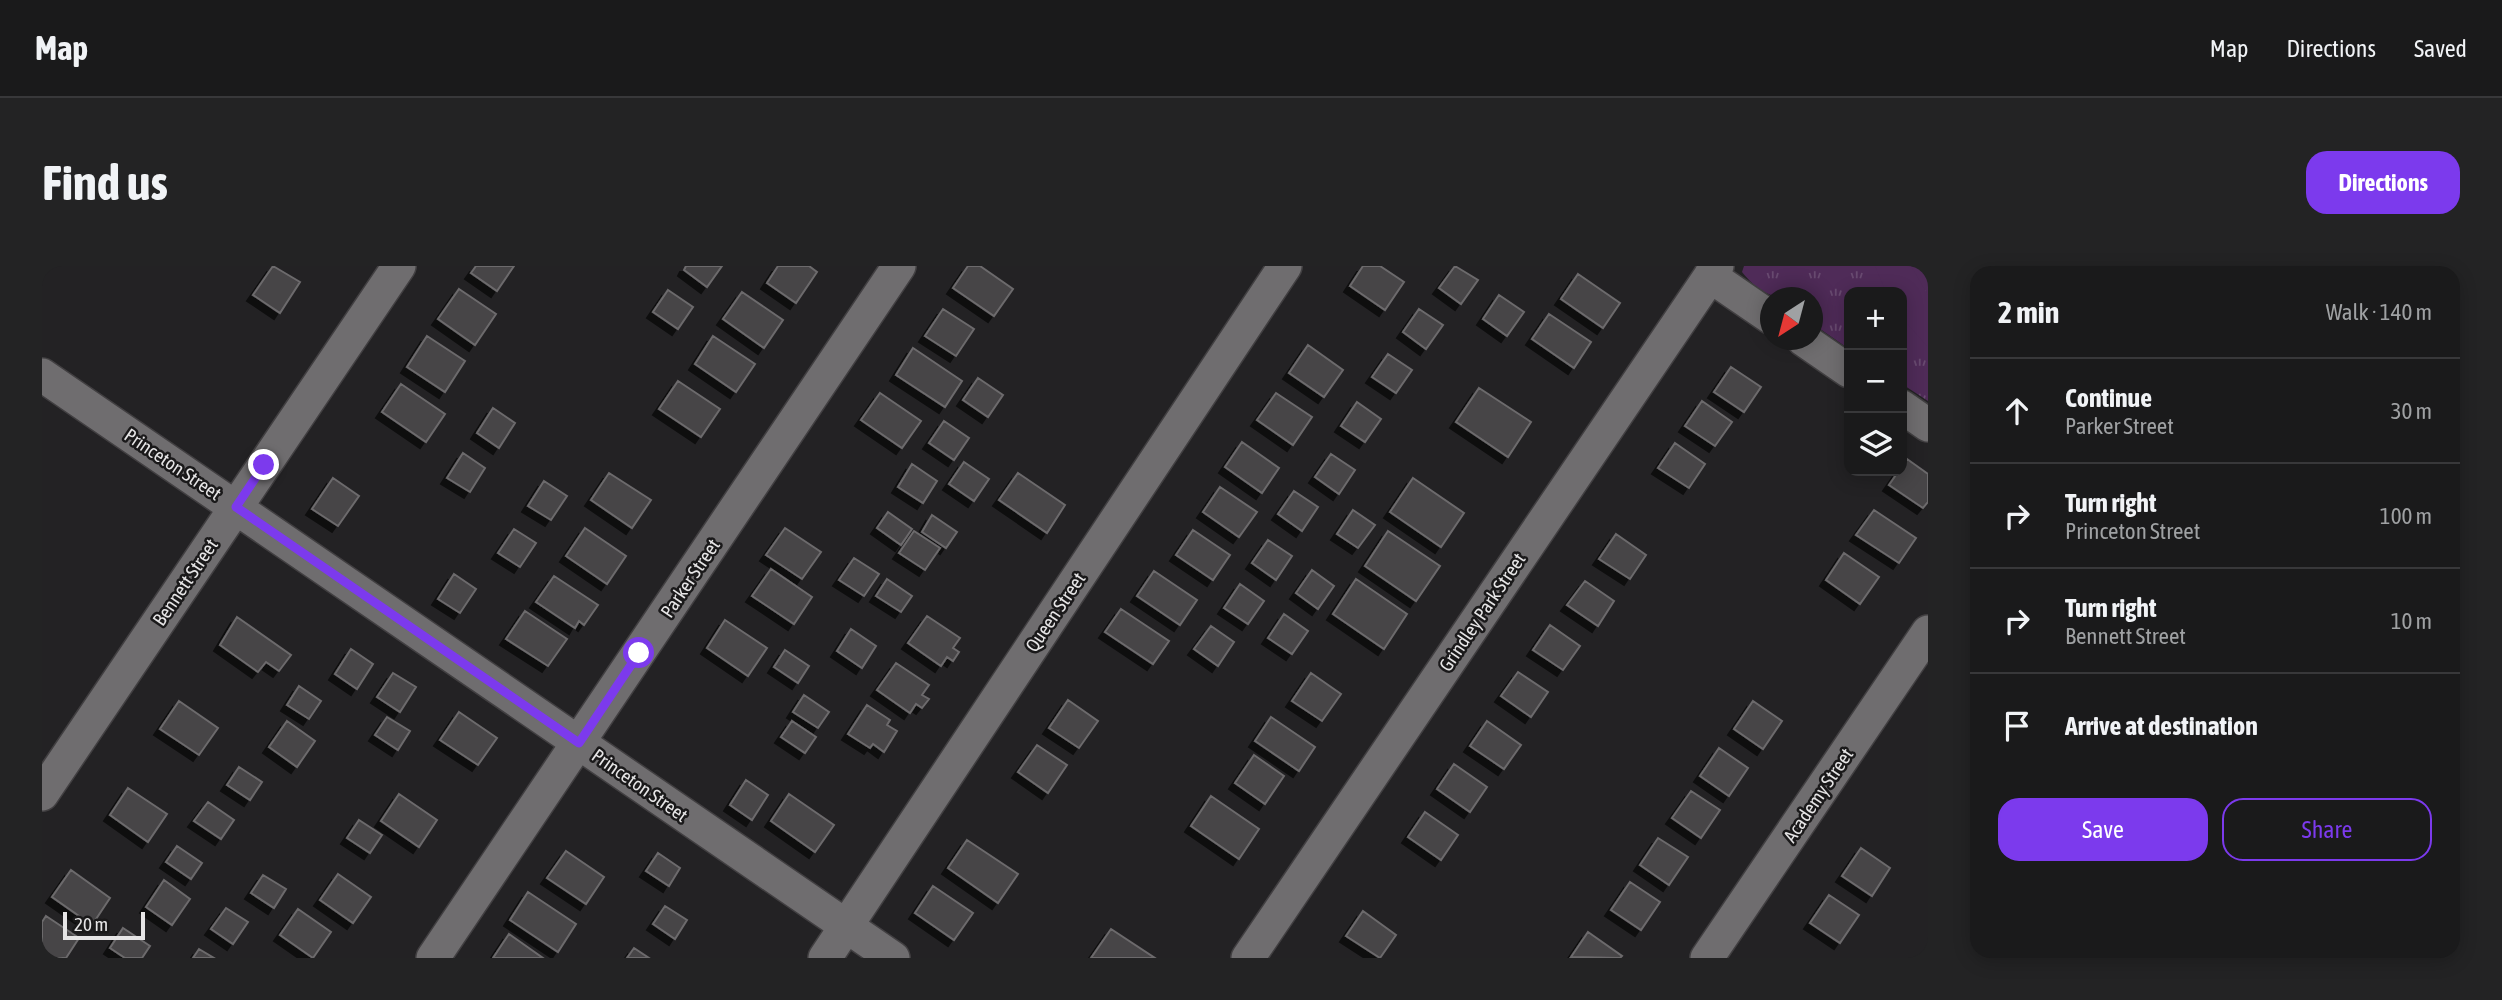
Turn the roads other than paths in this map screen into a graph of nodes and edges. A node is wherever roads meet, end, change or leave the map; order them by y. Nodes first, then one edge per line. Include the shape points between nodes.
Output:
1 (399, 266) edge
2 (899, 266) edge
3 (1285, 266) edge
4 (1713, 271) edge
5 (1760, 309) edge
6 (1819, 350) edge
7 (1844, 368) edge
8 (42, 375) edge
9 (1907, 410) edge
10 (1928, 425) edge
11 (236, 507) junction
12 (1928, 632) edge
13 (579, 743) junction
14 (42, 794) edge
15 (846, 926) junction
16 (433, 958) edge
17 (825, 958) edge
18 (892, 958) edge
19 (1248, 958) edge
20 (1707, 958) edge

1 - 11 street, Bennett Street
2 - 13 street, Parker Street
3 - 15 street, Queen Street
4 - 5 street
4 - 19 street, Grindley Park Street
6 - 7 street
8 - 11 street, Princeton Street
9 - 10 street
11 - 13 street, Princeton Street
11 - 14 street, Bennett Street
12 - 20 street, Academy Street
13 - 15 street, Princeton Street
13 - 16 street, Parker Street
15 - 17 street, Queen Street
15 - 18 street, Princeton Street

